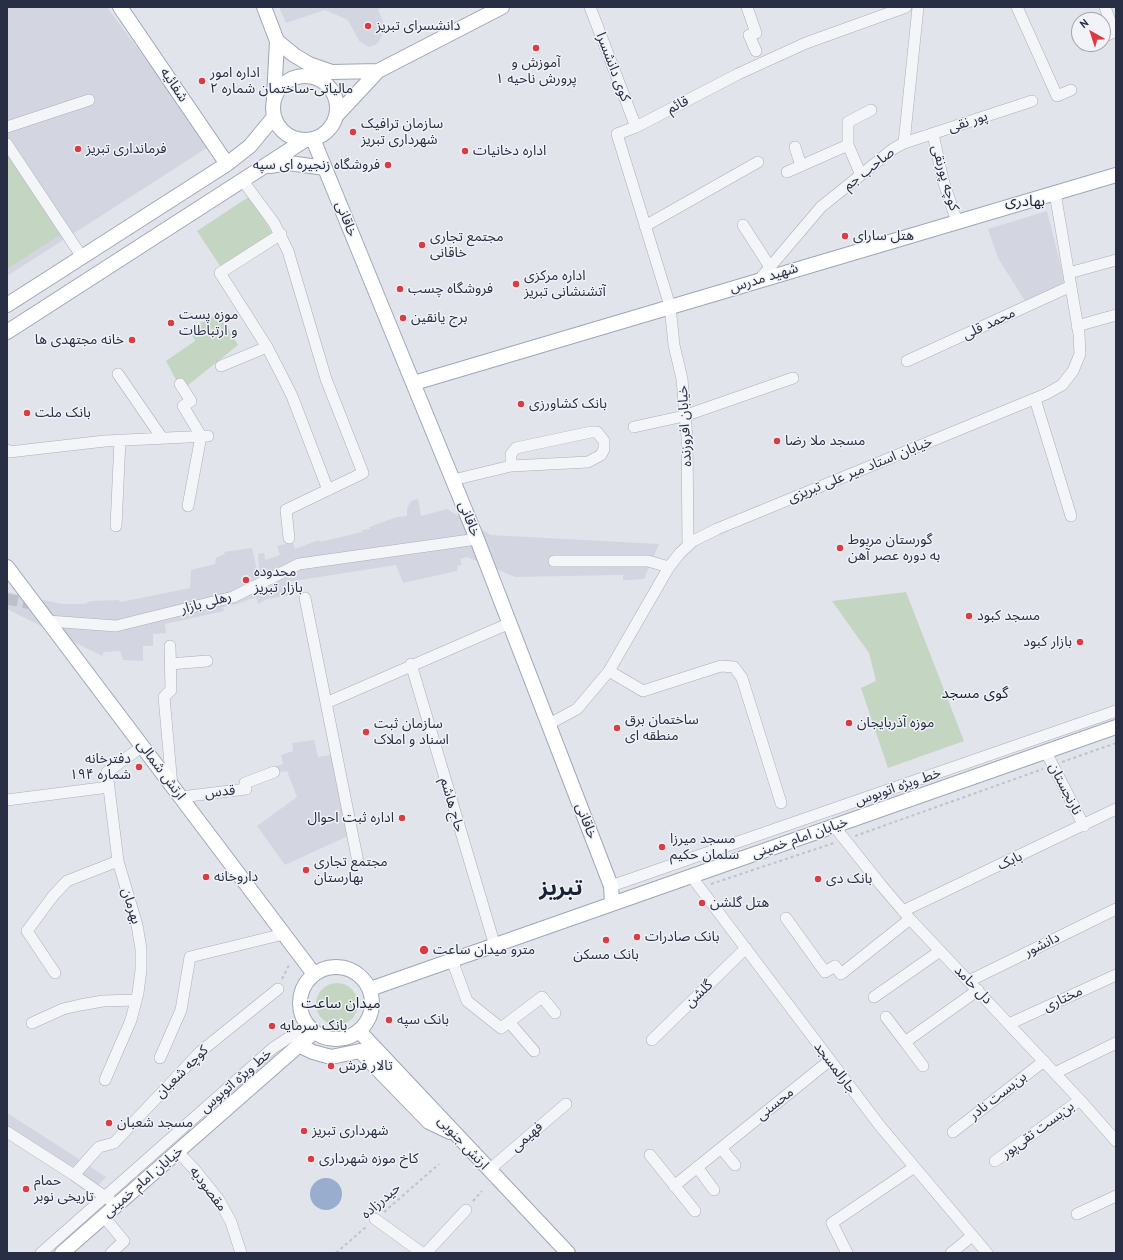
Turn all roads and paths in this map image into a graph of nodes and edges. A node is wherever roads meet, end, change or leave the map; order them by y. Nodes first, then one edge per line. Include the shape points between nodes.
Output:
1 (120, 7) edge
2 (264, 7) edge
3 (502, 7) edge
4 (590, 7) edge
5 (747, 7) edge
6 (906, 7) edge
7 (918, 7) edge
8 (1017, 7) edge
9 (1105, 7) edge
10 (1115, 32) edge
11 (277, 41) junction
12 (756, 51) dead end
13 (378, 71) junction
14 (1071, 90) dead end
15 (89, 100) dead end
16 (274, 101) junction
17 (1032, 101) dead end
18 (871, 110) dead end
19 (336, 116) junction
20 (274, 117) junction
21 (636, 126) junction
22 (7, 127) edge
23 (933, 134) junction
24 (309, 140) junction
25 (904, 143) junction
26 (7, 144) edge
27 (848, 145) junction
28 (795, 147) dead end
29 (758, 162) dead end
30 (227, 164) junction
31 (801, 166) junction
32 (264, 167) junction
33 (325, 168) junction
34 (787, 172) dead end
35 (861, 175) junction
36 (1116, 175) edge
37 (243, 181) junction
38 (1055, 193) junction
39 (958, 222) junction
40 (743, 225) dead end
41 (645, 226) junction
42 (281, 234) junction
43 (82, 257) junction
44 (1116, 260) edge
45 (770, 267) junction
46 (1069, 273) junction
47 (758, 280) junction
48 (1071, 286) junction
49 (7, 306) edge
50 (670, 306) junction
51 (1116, 315) edge
52 (1078, 326) junction
53 (7, 332) edge
54 (267, 347) junction
55 (907, 361) dead end
56 (221, 366) dead end
57 (118, 374) dead end
58 (793, 378) dead end
59 (414, 383) junction
60 (180, 384) dead end
61 (1035, 399) junction
62 (684, 416) junction
63 (634, 427) dead end
64 (204, 436) junction
65 (162, 438) junction
66 (120, 440) junction
67 (7, 450) edge
68 (512, 466) junction
69 (453, 480) junction
70 (328, 490) junction
71 (188, 506) dead end
72 (1071, 516) dead end
73 (116, 526) dead end
74 (288, 538) dead end
75 (478, 539) junction
76 (688, 546) junction
77 (554, 561) dead end
78 (669, 566) junction
79 (7, 567) edge
80 (305, 598) dead end
81 (48, 620) junction
82 (510, 623) junction
83 (170, 646) dead end
84 (207, 661) dead end
85 (170, 664) junction
86 (411, 664) junction
87 (609, 671) junction
88 (326, 703) junction
89 (1116, 711) edge
90 (549, 724) junction
91 (1116, 727) edge
92 (1116, 743) edge
93 (142, 746) junction
94 (1046, 752) junction
95 (1053, 766) junction
96 (274, 772) dead end
97 (108, 787) junction
98 (176, 791) junction
99 (7, 800) edge
100 (780, 803) dead end
101 (1116, 809) edge
102 (834, 826) junction
103 (1084, 826) junction
104 (845, 839) junction
105 (118, 861) junction
106 (358, 862) dead end
107 (692, 876) junction
108 (611, 886) junction
109 (612, 903) junction
110 (1116, 909) edge
111 (907, 915) junction
112 (786, 918) dead end
113 (284, 934) junction
114 (495, 946) junction
115 (746, 948) junction
116 (296, 950) junction
117 (940, 951) junction
118 (452, 960) junction
119 (55, 973) dead end
120 (314, 974) junction
121 (1116, 975) edge
122 (969, 981) junction
123 (370, 988) junction
124 (278, 989) joint
125 (978, 990) junction
126 (874, 997) dead end
127 (136, 1000) junction
128 (555, 1013) dead end
129 (886, 1017) dead end
130 (509, 1022) junction
131 (32, 1023) dead end
132 (1009, 1024) junction
133 (311, 1028) junction
134 (359, 1032) junction
135 (652, 1040) dead end
136 (904, 1042) junction
137 (1116, 1044) edge
138 (298, 1045) junction
139 (534, 1051) dead end
140 (160, 1058) dead end
141 (829, 1061) junction
142 (1044, 1061) junction
143 (923, 1066) dead end
144 (1055, 1073) junction
145 (105, 1080) dead end
146 (1080, 1100) junction
147 (566, 1104) dead end
148 (7, 1132) edge
149 (953, 1132) dead end
150 (457, 1136) junction
151 (1116, 1141) edge
152 (721, 1148) junction
153 (178, 1152) junction
154 (650, 1155) dead end
155 (995, 1161) dead end
156 (439, 1164) dead end
157 (735, 1165) dead end
158 (697, 1167) junction
159 (913, 1168) junction
160 (489, 1170) junction
161 (74, 1175) junction
162 (674, 1186) junction
163 (714, 1190) dead end
164 (482, 1191) dead end
165 (1116, 1196) edge
166 (111, 1201) junction
167 (466, 1210) joint
168 (695, 1211) dead end
169 (1078, 1214) dead end
170 (104, 1217) junction
171 (375, 1220) junction
172 (972, 1236) junction
173 (41, 1253) edge
174 (62, 1253) edge
175 (111, 1253) edge
176 (241, 1253) edge
177 (336, 1253) edge
178 (422, 1253) edge
179 (426, 1253) edge
180 (568, 1253) edge
181 (848, 1253) edge
182 (951, 1253) edge
183 (987, 1253) edge

1 - 30 main road, شفائیه
2 - 11 main road
3 - 13 main road
4 - 21 street, کوی دانشسرا
5 - 12 street via 756,32 749,35
6 - 21 street, قائم via 806,43
7 - 25 street, صاحب جم
8 - 14 street via 1057,96
9 - 10 street
11 - 13 main road via 309,64 332,72
11 - 16 main road
13 - 19 main road
15 - 22 street
16 - 19 main road via 282,86 288,81 312,77 324,83 332,92 337,108
16 - 20 main road
17 - 23 street, پور نقی
18 - 27 street via 848,122
19 - 24 main road via 328,130
20 - 24 main road via 282,132 297,140
20 - 30 main road via 250,146
21 - 41 street, قائم via 617,134
23 - 25 street, پور نقی
23 - 39 street, کوچه پورنقی via 943,180
24 - 32 main road
24 - 33 main road, خاقانی
25 - 35 street, صاحب جم
26 - 43 street
27 - 31 street
27 - 35 street
28 - 31 street
29 - 41 street
30 - 43 main road
31 - 34 street
32 - 33 main road via 289,163
32 - 37 main road
33 - 59 main road, خاقانی
35 - 45 street, صاحب جم via 821,207
36 - 38 main road, شهید مدرس
37 - 42 street
37 - 53 main road
38 - 39 main road, شهید مدرس
38 - 46 street, خیابان استاد میر علی تبریزی
39 - 47 main road, شهید مدرس
40 - 45 street
41 - 50 street, قائم
42 - 54 street via 220,273
42 - 70 street via 295,269 326,379 363,474
43 - 49 main road
44 - 46 street
45 - 47 street, صاحب جم
46 - 48 street, خیابان استاد میر علی تبریزی
47 - 50 main road, شهید مدرس
48 - 52 street, خیابان استاد میر علی تبریزی
48 - 55 street, محمد قلی
50 - 59 main road, شهید مدرس
50 - 62 street, خیابان افروزنده via 674,345 682,379
51 - 52 street
52 - 61 street, خیابان استاد میر علی تبریزی via 1080,354 1073,371 1062,385
54 - 56 street
54 - 70 street via 292,396
57 - 65 street
58 - 62 street
59 - 69 main road, خاقانی
60 - 64 street via 191,401 183,406
61 - 72 street
61 - 76 street, خیابان استاد میر علی تبریزی via 717,529
62 - 63 street
62 - 76 street, خیابان افروزنده via 687,438
64 - 65 street
64 - 71 street
65 - 66 street
66 - 67 street via 9,452
66 - 73 street
68 - 68 street via 511,454 516,448 591,432 597,432 604,441 601,455 588,462
68 - 69 street
69 - 75 main road, خاقانی
70 - 74 street via 286,510
75 - 81 street, رهلی بازار via 299,564 233,597 116,626
75 - 82 main road, خاقانی
76 - 78 street, خیابان استاد میر علی تبریزی
77 - 78 street via 648,561
78 - 87 street, خیابان استاد میر علی تبریزی
79 - 81 main road, ارتش شمالی
80 - 88 street
81 - 93 main road, ارتش شمالی
82 - 86 street
82 - 90 main road, خاقانی
83 - 85 street
84 - 85 street
85 - 98 street via 171,690 164,697
86 - 88 street
86 - 114 street, حاج هاشم
87 - 90 street, خیابان استاد میر علی تبریزی via 577,709
87 - 100 street via 643,691 722,666 734,667 742,678
88 - 106 street
89 - 108 street, خط ویژه اتوبوس
90 - 108 main road, خاقانی
91 - 94 main road, خیابان امام خمینی
92 - 95 path
93 - 97 street, بهرمان via 106,772
93 - 98 main road, ارتش شمالی
94 - 95 street, نارنجستان
94 - 102 main road, خیابان امام خمینی
95 - 103 street, نارنجستان
95 - 104 path
96 - 98 street, قدس via 245,783 246,789
97 - 99 street
97 - 105 street, بهرمان
98 - 113 main road, ارتش شمالی
101 - 103 street, بابک
102 - 104 street, دل حامد
102 - 107 main road, خیابان امام خمینی
103 - 111 street, بابک
104 - 107 path via 712,884
104 - 111 street, دل حامد
105 - 119 street via 67,881 27,931
105 - 127 street, بهرمان via 137,925 141,949 141,970
107 - 109 main road, خیابان امام خمینی
107 - 115 street, جارالمسجد
108 - 109 main road, خاقانی
109 - 114 main road, خیابان امام خمینی
110 - 122 street, دانشور
111 - 112 street, بابک via 841,974 835,966 825,972
111 - 117 street, دل حامد
113 - 116 main road, ارتش شمالی
113 - 140 street via 190,957 181,1010
114 - 118 main road, خیابان امام خمینی
115 - 135 street, گلشن
115 - 141 street, جارالمسجد
116 - 120 main road, ارتش شمالی
116 - 124 path
117 - 122 street, دل حامد
117 - 126 street
118 - 123 main road, خیابان امام خمینی
118 - 130 street via 467,1001 501,1028
120 - 123 main road via 331,967 346,968 358,974
120 - 133 main road via 300,998 303,1017
121 - 132 street, مختاری
122 - 125 street, دل حامد
123 - 134 main road via 370,1016
124 - 161 street, کوچه شعبان via 200,1052 114,1142 99,1147
125 - 132 street, دل حامد
125 - 136 street
127 - 131 street via 80,1004
127 - 145 street, بهرمان via 123,1041
128 - 130 street via 542,997
129 - 136 street
130 - 139 street
132 - 142 street, دل حامد
133 - 134 main road via 327,1038 341,1039
133 - 138 main road, خیابان امام خمینی
133 - 166 street, خط ویژه اتوبوس via 273,1048
134 - 150 main road, ارتش جنوبی
136 - 143 street
137 - 144 street
138 - 150 main road via 331,1057 360,1051 429,1122
138 - 153 main road, خیابان امام خمینی
141 - 152 street, محسنی
141 - 159 street, جارالمسجد
142 - 144 street, دل حامد
142 - 149 street, بن‌بست نادر
144 - 146 street, دل حامد
146 - 151 street, دل حامد
146 - 155 street, بن‌بست تقی‌پور
147 - 160 street, فهیمی
148 - 161 street
150 - 160 main road, ارتش جنوبی
152 - 157 street
152 - 158 street, محسنی
153 - 166 main road, خیابان امام خمینی
153 - 176 street, مقصودیه via 220,1200 231,1222
154 - 162 street
156 - 171 path, حیدرزاده
158 - 162 street, محسنی
158 - 163 street
159 - 172 street, جارالمسجد
159 - 181 street via 832,1223
160 - 180 main road, ارتش جنوبی
161 - 166 street
162 - 168 street
164 - 167 path
165 - 169 street
166 - 170 main road, خیابان امام خمینی
166 - 173 street, خط ویژه اتوبوس
167 - 179 street
170 - 174 main road, خیابان امام خمینی
170 - 175 street via 124,1241
171 - 177 path, حیدرزاده
171 - 178 street
172 - 182 street
172 - 183 street, جارالمسجد

